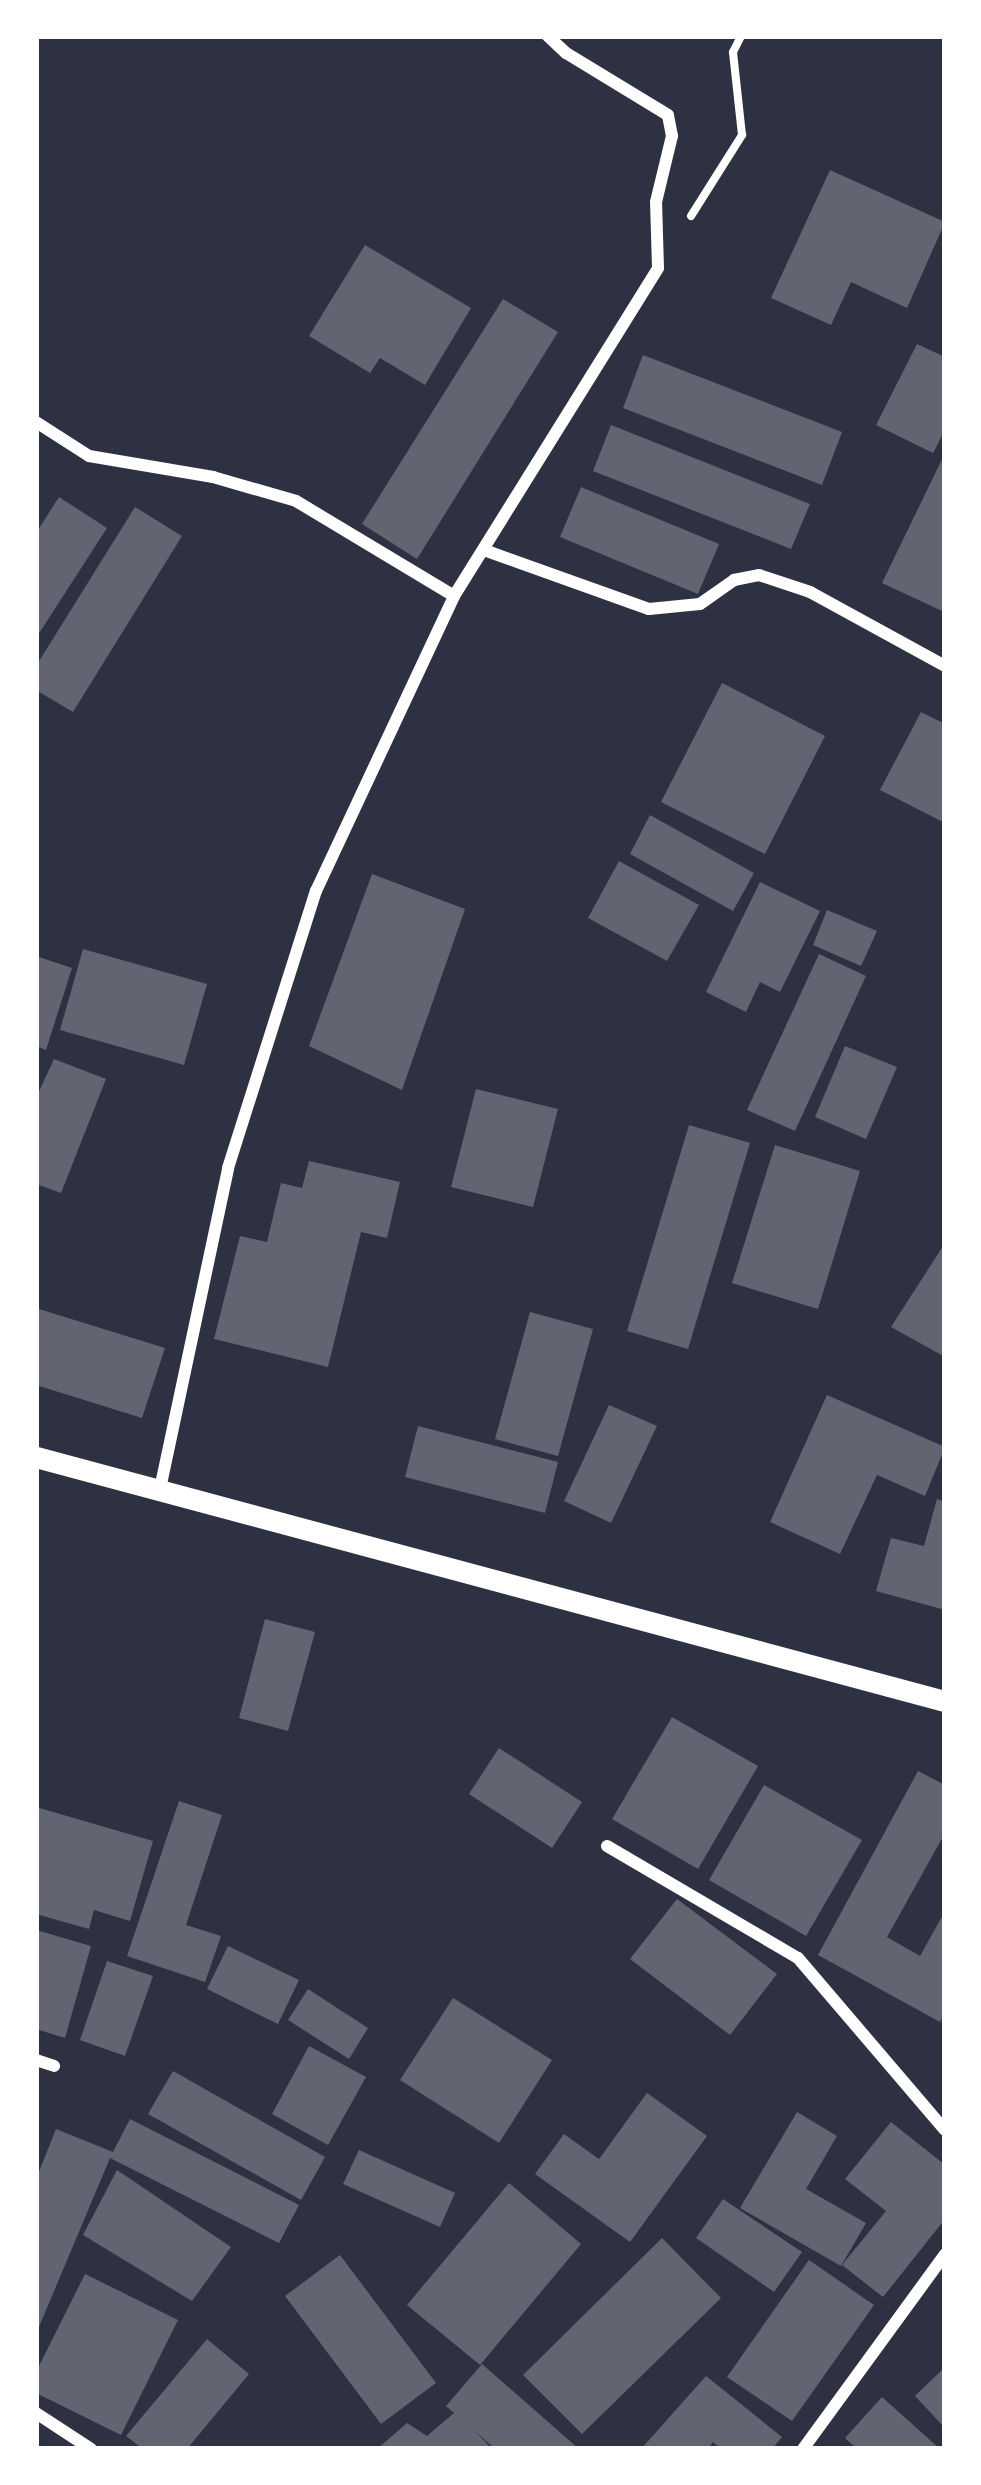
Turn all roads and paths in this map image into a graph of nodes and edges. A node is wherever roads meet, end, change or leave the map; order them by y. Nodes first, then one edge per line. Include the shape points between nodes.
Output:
1 (548, 36) edge
2 (742, 36) edge
3 (658, 268) junction
4 (36, 422) edge
5 (484, 550) junction
6 (454, 596) junction
7 (945, 666) edge
8 (36, 1457) edge
9 (160, 1490) junction
10 (945, 1701) edge
11 (607, 1846) dead end
12 (36, 2060) edge
13 (54, 2066) dead end
14 (945, 2130) edge
15 (945, 2254) edge
16 (36, 2414) edge
17 (91, 2449) edge
18 (803, 2449) edge

1 - 3 street via 668,115 672,136 656,202
2 - 3 path via 734,52 742,135
3 - 5 street
4 - 6 street via 89,456 296,501
5 - 6 street
5 - 7 street via 649,609 700,604 734,580 759,575 810,592
6 - 9 street via 316,891 229,1168
8 - 9 street
9 - 10 street
11 - 14 street via 798,1958
12 - 13 street
15 - 18 street
16 - 17 street

